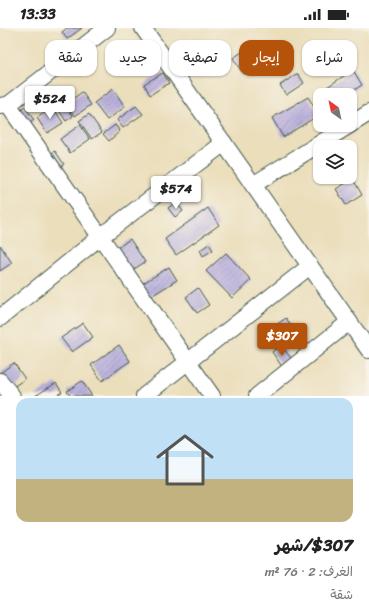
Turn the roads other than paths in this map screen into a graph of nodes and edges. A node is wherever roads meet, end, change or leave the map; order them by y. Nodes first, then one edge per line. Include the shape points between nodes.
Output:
1 (107, 28) edge
2 (143, 28) edge
3 (4, 106) edge
4 (369, 113) edge
5 (224, 144) junction
6 (253, 185) junction
7 (100, 237) junction
8 (310, 266) junction
9 (0, 318) edge
10 (349, 322) junction
11 (369, 350) edge
12 (188, 362) junction
13 (0, 381) edge
14 (12, 396) edge
15 (144, 396) edge
16 (212, 396) edge
17 (257, 396) edge

1 - 3 street
2 - 5 street
3 - 7 street
4 - 6 street
5 - 6 street
5 - 7 street
6 - 8 street
7 - 9 street
7 - 12 street
8 - 10 street
8 - 12 street
10 - 11 street
10 - 17 street
12 - 15 street
12 - 16 street
13 - 14 street

